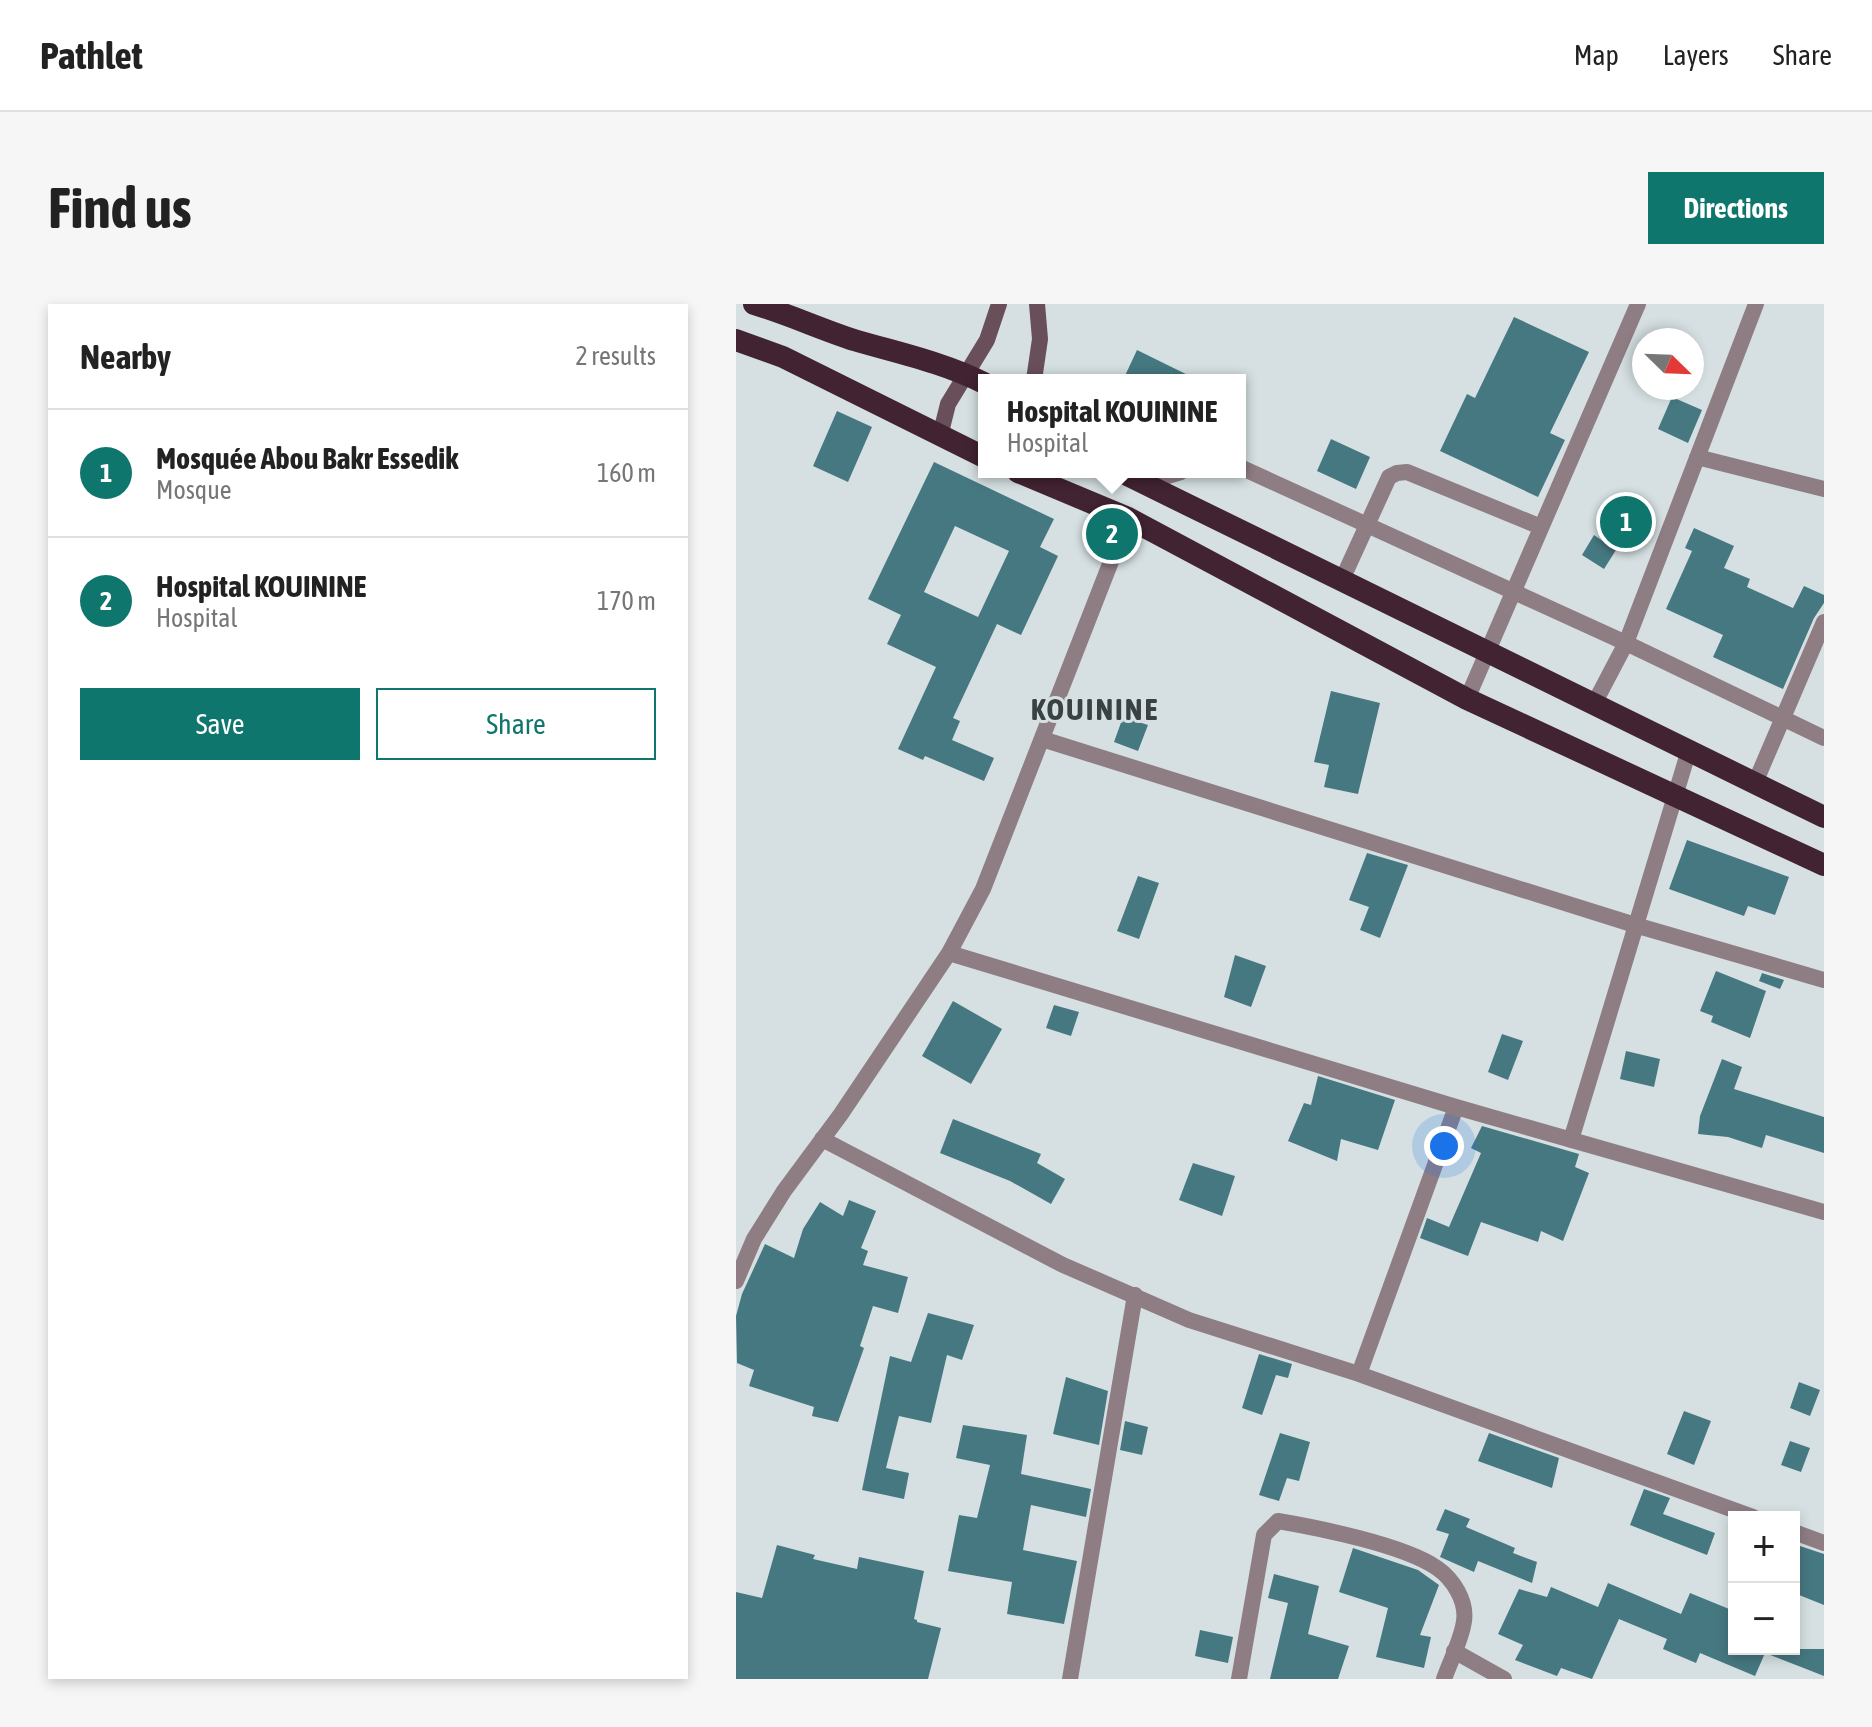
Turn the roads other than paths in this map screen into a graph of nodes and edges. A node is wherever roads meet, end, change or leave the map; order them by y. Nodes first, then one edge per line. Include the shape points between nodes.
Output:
1 (754, 304) edge
2 (999, 304) edge
3 (1037, 304) edge
4 (1638, 304) edge
5 (1756, 304) edge
6 (801, 311) edge
7 (736, 340) edge
8 (1035, 374) edge
9 (975, 378) edge
10 (940, 436) junction
11 (978, 454) edge
12 (1697, 457) junction
13 (1246, 470) edge
14 (1032, 478) edge
15 (1134, 478) edge
16 (1161, 478) edge
17 (1144, 483) junction
18 (1824, 489) edge
19 (1128, 518) junction
20 (1366, 523) junction
21 (1541, 527) junction
22 (1341, 582) junction
23 (1513, 591) junction
24 (1824, 622) edge
25 (1626, 643) junction
26 (1486, 651) junction
27 (1467, 699) junction
28 (1594, 704) junction
29 (1782, 719) junction
30 (1824, 738) edge
31 (1042, 739) junction
32 (1689, 750) junction
33 (1755, 783) junction
34 (1674, 796) junction
35 (1824, 817) edge
36 (1824, 865) edge
37 (1635, 925) junction
38 (949, 953) junction
39 (1824, 980) edge
40 (1456, 1107) junction
41 (822, 1139) junction
42 (1571, 1140) junction
43 (1824, 1212) edge
44 (738, 1270) edge
45 (1135, 1295) junction
46 (1359, 1374) junction
47 (1736, 1511) edge
48 (1800, 1534) edge
49 (1824, 1543) edge
50 (1454, 1651) junction
51 (1070, 1679) edge
52 (1239, 1679) edge
53 (1444, 1679) edge
54 (1504, 1679) edge

1 - 6 highway
2 - 9 main road
3 - 8 main road via 1040,339
4 - 21 street
5 - 12 street
6 - 9 highway via 849,338
7 - 10 highway via 783,357
9 - 10 main road via 948,404
10 - 11 highway
12 - 18 street
12 - 25 street
13 - 20 street
14 - 19 highway
15 - 17 highway
16 - 17 street
17 - 22 highway
19 - 27 highway
19 - 31 street
20 - 21 street via 1389,477 1407,472
20 - 22 street
20 - 23 street
21 - 23 street
22 - 26 highway
23 - 25 street
23 - 26 street
24 - 29 street
25 - 28 street
25 - 29 street
26 - 27 street
26 - 28 highway
27 - 34 highway
28 - 32 highway
29 - 30 street
29 - 33 street
31 - 37 street
31 - 38 street via 983,889
32 - 33 highway
32 - 34 street
33 - 35 highway
34 - 36 highway
34 - 37 street
37 - 39 street
37 - 42 street
38 - 40 street
38 - 41 street
40 - 42 street
40 - 46 street
41 - 44 street
41 - 45 street via 1063,1265
42 - 43 street
45 - 46 street via 1189,1320
45 - 51 street
46 - 47 street
48 - 49 street
50 - 52 street via 1463,1607 1458,1591 1438,1569 1416,1557 1323,1529 1278,1521 1264,1535
50 - 53 street
50 - 54 street

